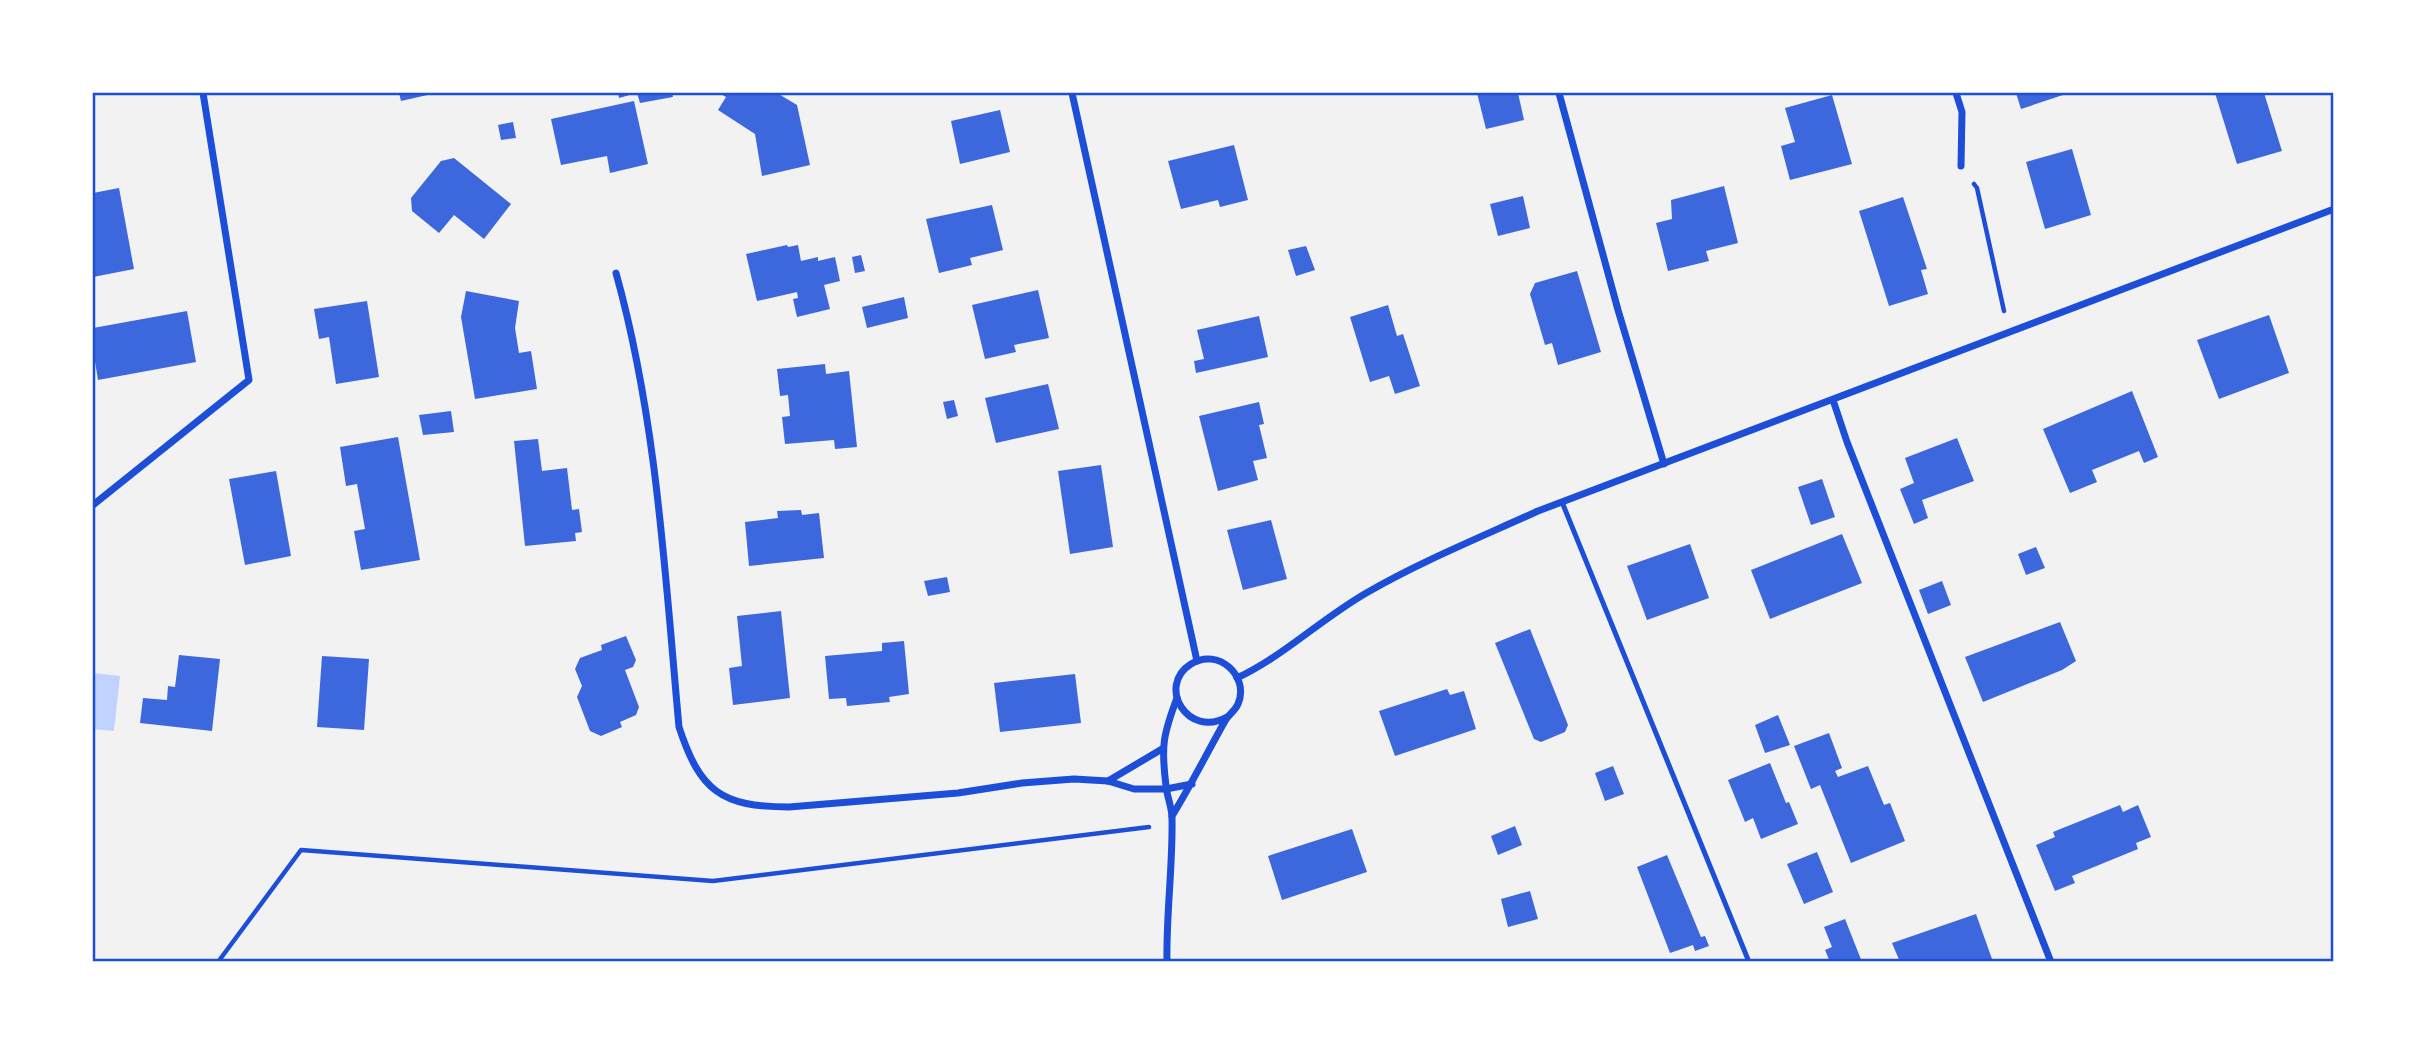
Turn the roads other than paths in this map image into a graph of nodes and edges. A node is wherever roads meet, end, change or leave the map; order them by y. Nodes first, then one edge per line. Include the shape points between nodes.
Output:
1 (203, 93) edge
2 (1072, 93) edge
3 (1559, 93) edge
4 (1956, 93) edge
5 (1961, 166) road end
6 (2334, 209) edge
7 (615, 273) dead end
8 (1833, 400) junction
9 (1664, 464) junction
10 (1562, 502) junction
11 (93, 505) edge
12 (1197, 661) junction
13 (1237, 678) junction
14 (1177, 698) junction
15 (1227, 717) junction
16 (1162, 749) junction
17 (1108, 781) junction
18 (1192, 784) junction
19 (1166, 789) junction
20 (1172, 816) junction
21 (1167, 962) edge
22 (1749, 962) edge
23 (2051, 962) edge

1 - 11 street via 249,380
2 - 12 street
3 - 9 street
4 - 5 street via 1962,112
6 - 8 street
7 - 17 street via 631,326 657,497 679,727 689,757 705,782 723,796 745,803 789,807 1022,783
8 - 9 street
8 - 23 street
9 - 10 street
10 - 13 street via 1367,592 1259,668
10 - 22 lane
12 - 13 street via 1224,663
12 - 14 street via 1178,680
13 - 15 street via 1238,704
14 - 15 street via 1193,719 1214,723
14 - 16 street
15 - 18 street
16 - 17 street
16 - 19 street
17 - 19 street via 1134,789
18 - 19 street
18 - 20 street
19 - 20 street
20 - 21 street

